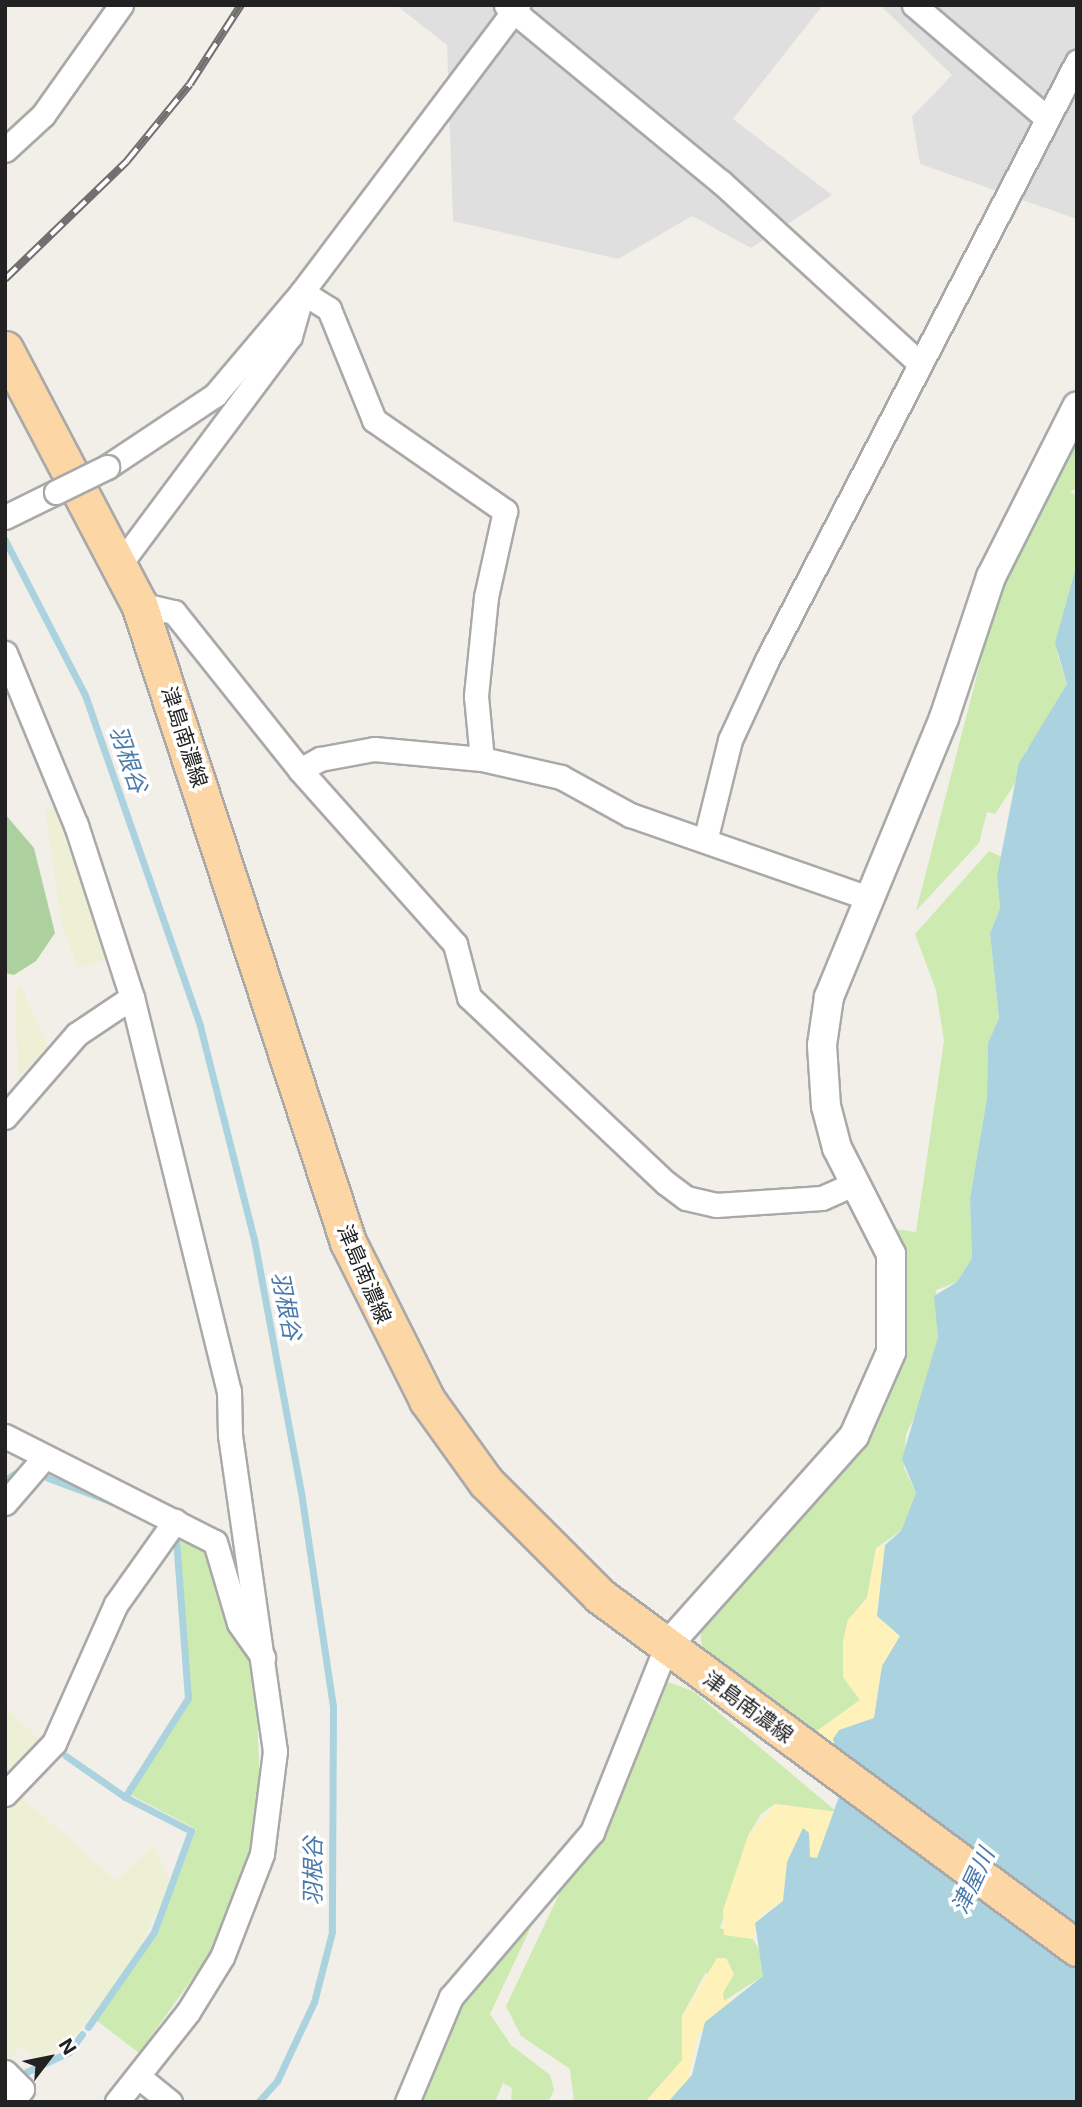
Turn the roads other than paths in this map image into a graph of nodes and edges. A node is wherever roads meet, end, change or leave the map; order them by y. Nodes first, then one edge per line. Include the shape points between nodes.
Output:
1 (121, 5) edge
2 (914, 5) edge
3 (512, 7) edge
4 (1077, 62) edge
5 (1047, 118) junction
6 (5, 150) edge
7 (302, 292) junction
8 (5, 349) edge
9 (918, 362) junction
10 (1077, 407) edge
11 (5, 517) edge
12 (120, 564) junction
13 (139, 604) junction
14 (5, 653) edge
15 (482, 759) junction
16 (300, 770) junction
17 (706, 838) junction
18 (868, 898) junction
19 (132, 998) junction
20 (5, 1117) edge
21 (854, 1184) junction
22 (5, 1436) edge
23 (43, 1459) junction
24 (5, 1503) edge
25 (175, 1521) junction
26 (666, 1647) junction
27 (266, 1659) junction
28 (5, 1794) edge
29 (1077, 1948) edge
30 (5, 2072) edge
31 (139, 2077) junction
32 (164, 2097) edge
33 (11, 2102) edge
34 (117, 2102) edge
35 (407, 2102) edge

1 - 6 street via 43,115
2 - 5 street
3 - 7 street
3 - 9 street via 721,182
4 - 5 street
5 - 9 street
7 - 11 street, bridge via 215,395 107,467
7 - 12 street via 290,336
7 - 15 street via 329,309 374,420 505,511 486,597 476,696
8 - 12 main road, 津島南濃線
9 - 17 street via 730,740
10 - 18 street via 991,577 944,718
12 - 13 main road, 津島南濃線
13 - 16 street via 174,612
13 - 26 main road, 津島南濃線 via 348,1242 389,1334 435,1410 535,1537
14 - 19 street via 76,825
15 - 16 street via 374,749 320,759
15 - 17 street via 561,777 630,815
16 - 21 street via 455,944 462,961 460,982 469,997 686,1198 716,1205 822,1198
17 - 18 street
18 - 21 street via 829,997 822,1045 826,1106
19 - 20 street via 77,1034
19 - 27 street via 229,1391 230,1435
21 - 26 street via 891,1254 891,1352 876,1396 823,1475
22 - 23 street
23 - 24 street
23 - 25 street via 135,1497
25 - 27 street via 215,1542 239,1623
25 - 28 street via 116,1604 54,1742
26 - 29 main road, 津島南濃線
26 - 35 street via 592,1832 451,1997
27 - 31 street via 275,1751 262,1854 222,1957
30 - 33 street via 22,2089
31 - 32 street
31 - 34 street

